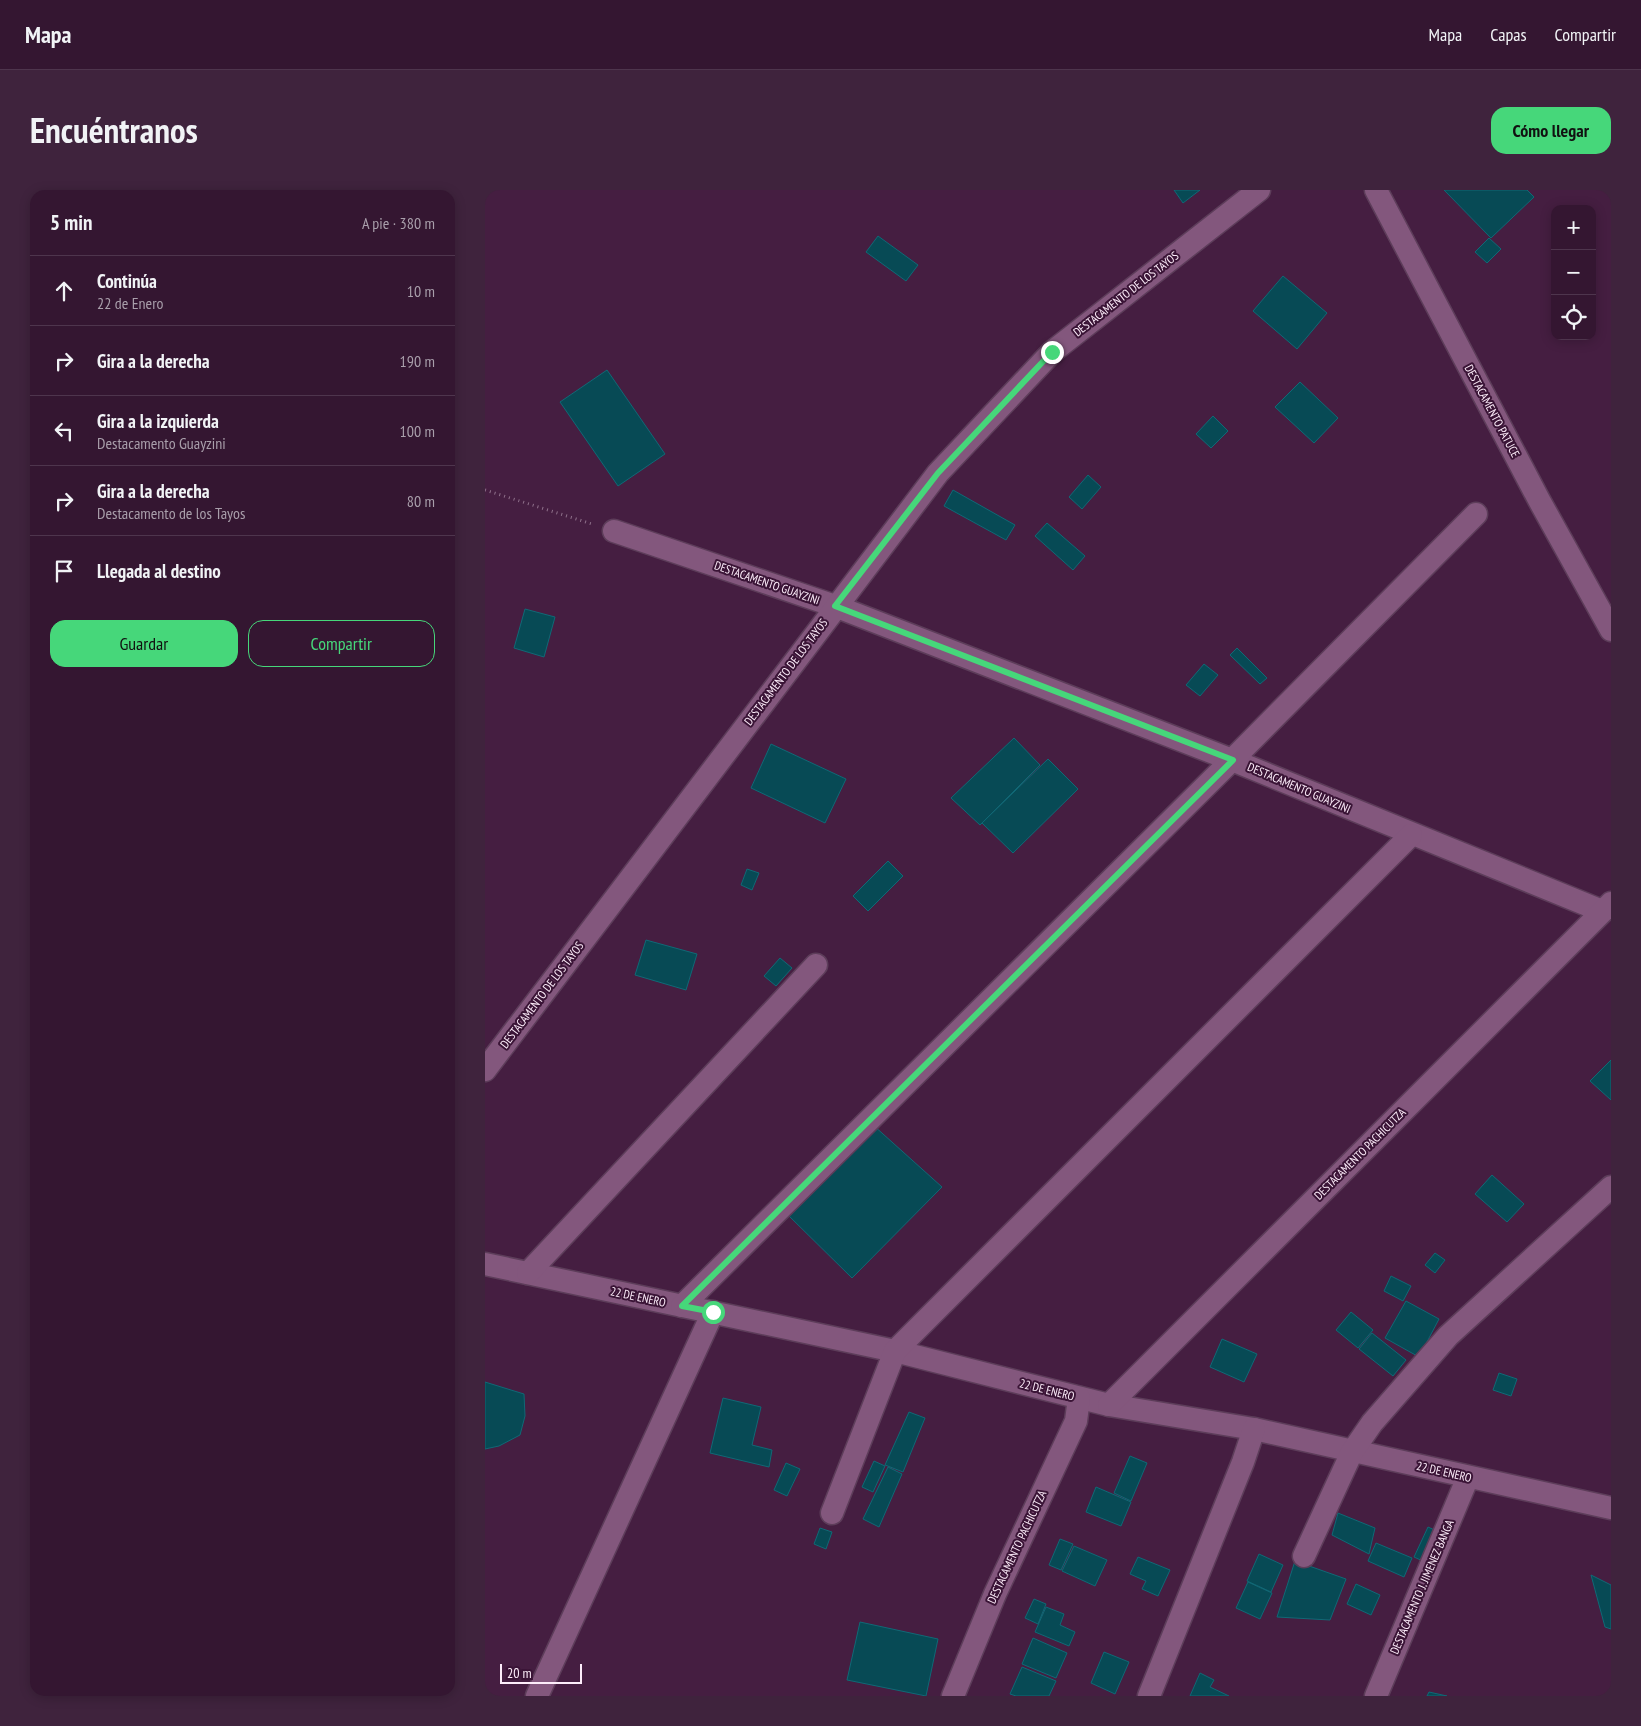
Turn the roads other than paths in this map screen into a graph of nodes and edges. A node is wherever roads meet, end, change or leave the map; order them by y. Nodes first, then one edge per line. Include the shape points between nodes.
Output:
1 (1259, 190) edge
2 (1376, 190) edge
3 (1476, 514) dead end
4 (614, 531) road end
5 (835, 606) junction
6 (1611, 630) edge
7 (1233, 760) junction
8 (1411, 835) junction
9 (1607, 907) edge
10 (816, 965) dead end
11 (485, 1070) edge
12 (1611, 1187) edge
13 (485, 1264) edge
14 (528, 1273) junction
15 (682, 1306) junction
16 (713, 1312) junction
17 (895, 1351) junction
18 (1079, 1398) junction
19 (1109, 1405) junction
20 (1254, 1430) junction
21 (1352, 1452) junction
22 (1468, 1478) junction
23 (1611, 1508) edge
24 (832, 1513) dead end
25 (1304, 1556) dead end
26 (537, 1696) edge
27 (953, 1696) edge
28 (1149, 1696) edge
29 (1376, 1696) edge

1 - 5 street, DESTACAMENTO DE LOS TAYOS via 1052,352 938,473
2 - 6 street, DESTACAMENTO PATUCE
3 - 7 street
4 - 5 street, DESTACAMENTO GUAYZINI
5 - 7 street, DESTACAMENTO GUAYZINI
5 - 11 street, DESTACAMENTO DE LOS TAYOS
7 - 8 street, DESTACAMENTO GUAYZINI
7 - 15 street
8 - 9 street, DESTACAMENTO GUAYZINI
8 - 17 street
9 - 19 street, DESTACAMENTO PACHICUTZA
10 - 14 street
12 - 21 street via 1448,1336 1372,1423
13 - 14 street, 22 DE ENERO
14 - 15 street, 22 DE ENERO
15 - 16 street, 22 DE ENERO
16 - 17 street, 22 DE ENERO
16 - 26 street
17 - 18 street, 22 DE ENERO
17 - 24 street
18 - 19 street, 22 DE ENERO
18 - 27 street, DESTACAMENTO PACHICUTZA via 1076,1421 995,1594
19 - 20 street, 22 DE ENERO
20 - 21 street, 22 DE ENERO
20 - 28 street
21 - 22 street, 22 DE ENERO
21 - 25 street
22 - 23 street, 22 DE ENERO
22 - 29 street, DESTACAMENTO J. JIMENEZ BANGA

